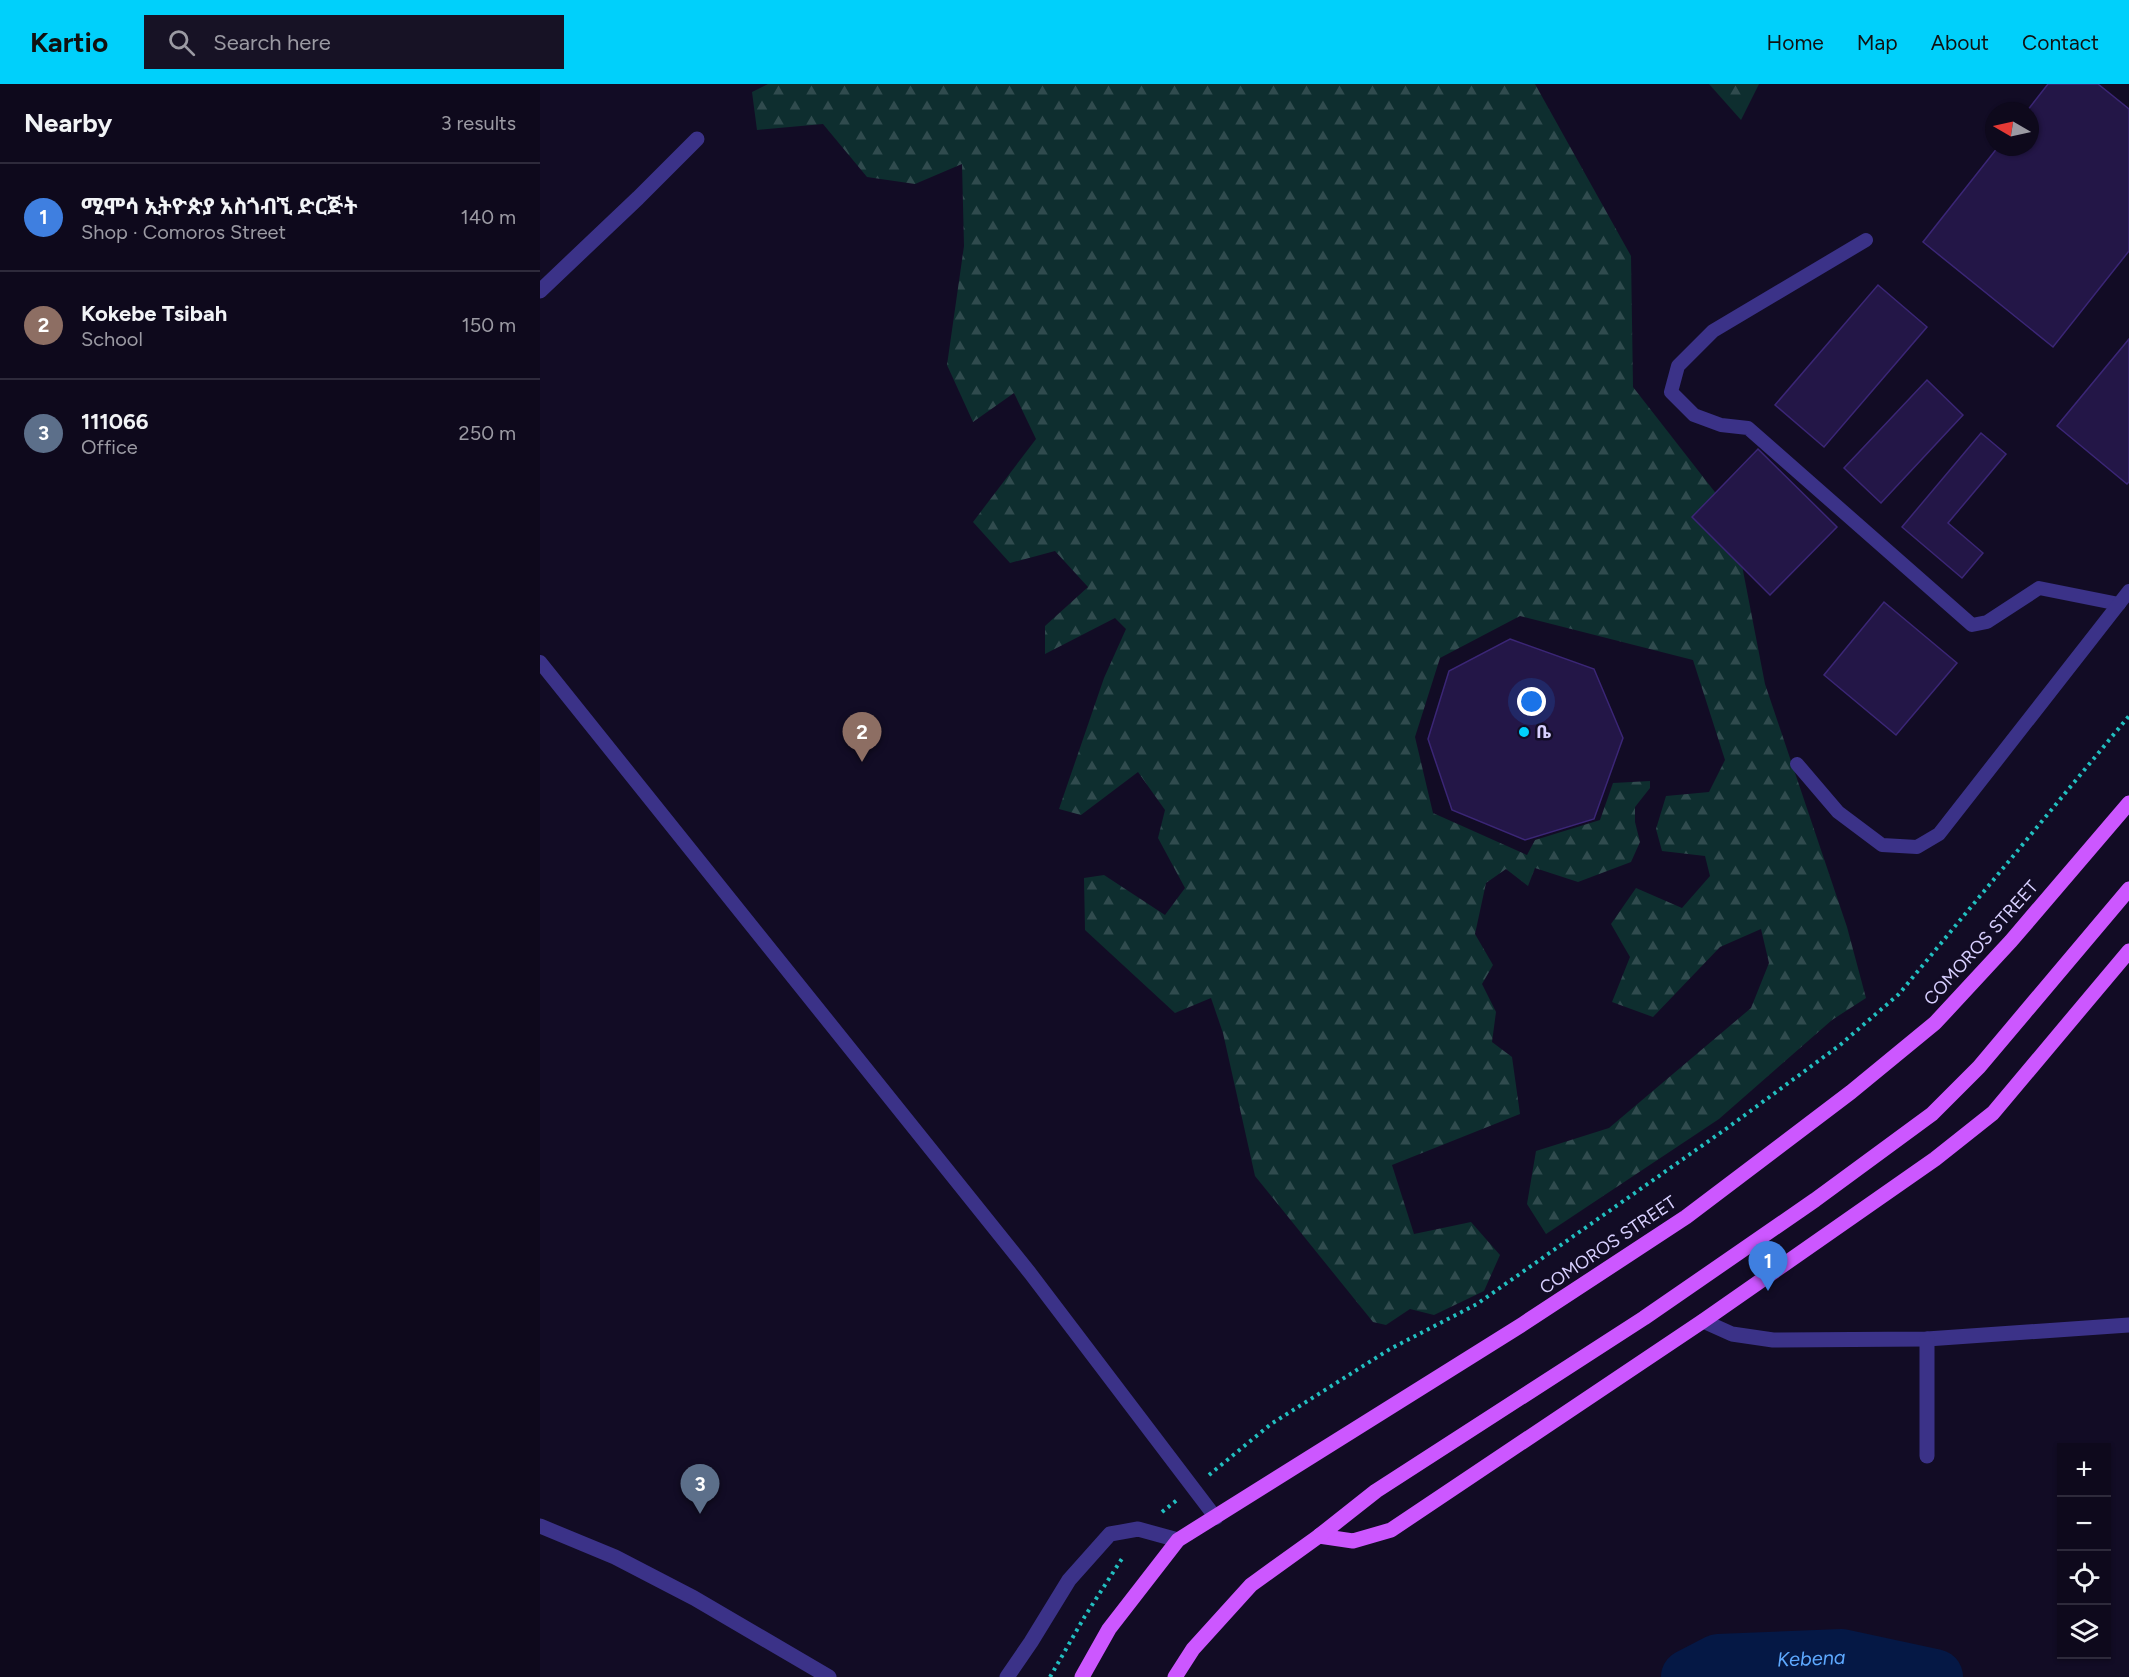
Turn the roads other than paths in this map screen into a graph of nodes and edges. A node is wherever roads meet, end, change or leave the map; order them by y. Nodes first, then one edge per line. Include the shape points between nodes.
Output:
1 (697, 139) dead end
2 (1866, 240) dead end
3 (540, 291) edge
4 (2129, 591) edge
5 (2118, 604) junction
6 (540, 662) edge
7 (1797, 764) dead end
8 (2129, 803) edge
9 (2129, 889) edge
10 (2129, 951) edge
11 (1703, 1322) junction
12 (2129, 1325) edge
13 (1927, 1339) junction
14 (1927, 1456) dead end
15 (1216, 1518) junction
16 (540, 1526) edge
17 (1320, 1536) junction
18 (1178, 1540) junction
19 (829, 1677) edge
20 (1007, 1677) edge
21 (1082, 1677) edge
22 (1175, 1677) edge

1 - 3 street
2 - 5 lane via 1713,331 1678,366 1671,392 1694,415 1721,425 1748,428 1972,625 1987,622 2039,588
4 - 5 lane
5 - 7 lane via 1939,834 1917,847 1882,845 1838,812
6 - 15 lane via 1030,1273
8 - 15 main road, COMOROS STREET via 1935,1023 1851,1092 1686,1217
9 - 17 main road via 1979,1067 1932,1114 1644,1318 1376,1491
10 - 11 main road via 1993,1113 1935,1159
11 - 13 street via 1732,1334 1773,1340
11 - 17 main road via 1391,1530 1353,1540
12 - 13 street
13 - 14 street
15 - 18 main road, COMOROS STREET
16 - 19 street via 615,1557 694,1598
17 - 22 main road via 1251,1585 1193,1648
18 - 20 street via 1138,1530 1110,1534 1069,1580
18 - 21 main road, COMOROS STREET via 1109,1629

